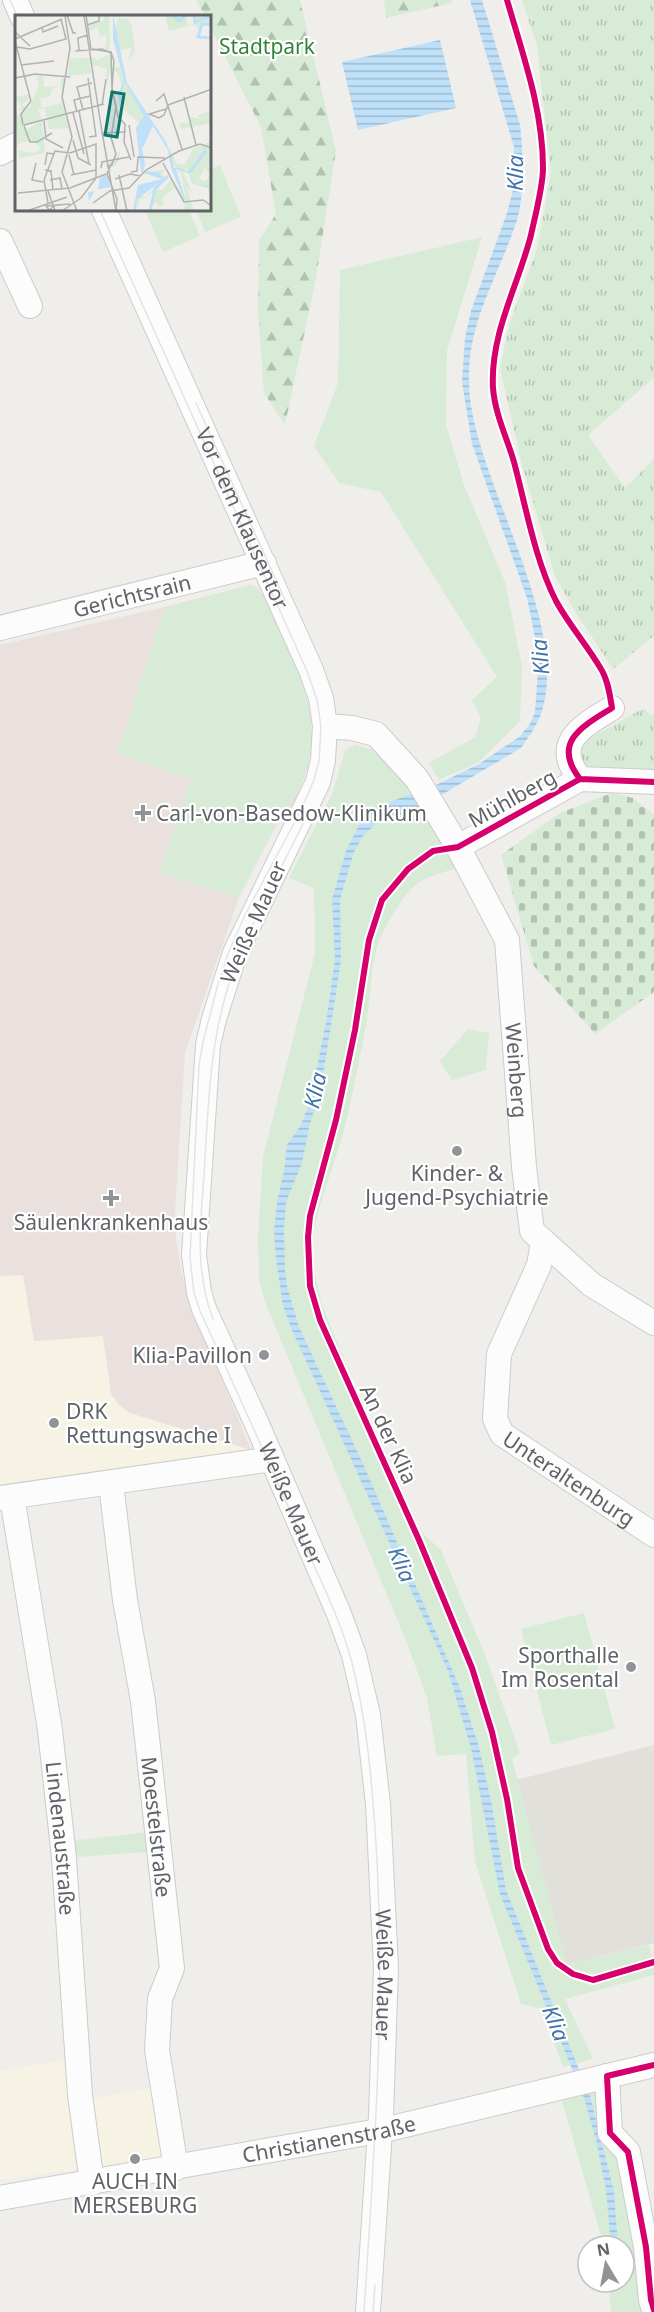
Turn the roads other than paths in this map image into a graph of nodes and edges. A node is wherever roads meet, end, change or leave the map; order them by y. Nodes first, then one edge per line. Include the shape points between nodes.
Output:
1 (15, 0) edge
2 (22, 15) edge
3 (15, 146) edge
4 (0, 153) edge
5 (105, 212) edge
6 (0, 241) edge
7 (30, 306) dead end
8 (264, 563) junction
9 (0, 628) edge
10 (612, 708) dead end
11 (325, 726) junction
12 (579, 779) junction
13 (654, 782) edge
14 (458, 847) junction
15 (543, 1243) junction
16 (654, 1323) edge
17 (272, 1460) junction
18 (111, 1484) junction
19 (6, 1498) edge
20 (654, 1535) edge
21 (654, 2065) edge
22 (603, 2077) junction
23 (380, 2131) junction
24 (176, 2168) junction
25 (92, 2183) junction
26 (0, 2198) edge
27 (654, 2310) edge
28 (368, 2312) edge

1 - 2 street
3 - 4 street
5 - 8 street, Vor dem Klausentor
6 - 7 street
8 - 9 street, Gerichtsrain
8 - 11 street, Vor dem Klausentor via 317,685
10 - 12 street via 580,728 571,740 569,766
11 - 14 street, Weinberg via 376,734 417,779
11 - 17 street, Weiße Mauer via 318,782 235,953 214,1019 206,1067 195,1234 199,1292
12 - 13 street, Mühlberg
12 - 14 street, Mühlberg
14 - 15 street, Weinberg via 507,940 532,1231
15 - 16 street, Weinberg via 592,1285
15 - 20 street, Unteraltenburg via 539,1265 500,1354 495,1419 502,1434
17 - 18 street
17 - 23 street, Weiße Mauer via 343,1625 368,1715 378,1804 386,1968
18 - 19 street
18 - 24 street, Moestelstraße via 125,1600 143,1701 172,1968 160,1999 157,2050
19 - 25 street, Lindenaustraße via 50,1730 64,1858 80,2095
21 - 22 street, Christianenstraße
22 - 23 street, Christianenstraße
22 - 27 street via 610,2133 628,2152
23 - 24 street, Christianenstraße
23 - 28 street, Weiße Mauer
24 - 25 street, Christianenstraße
25 - 26 street, Christianenstraße

